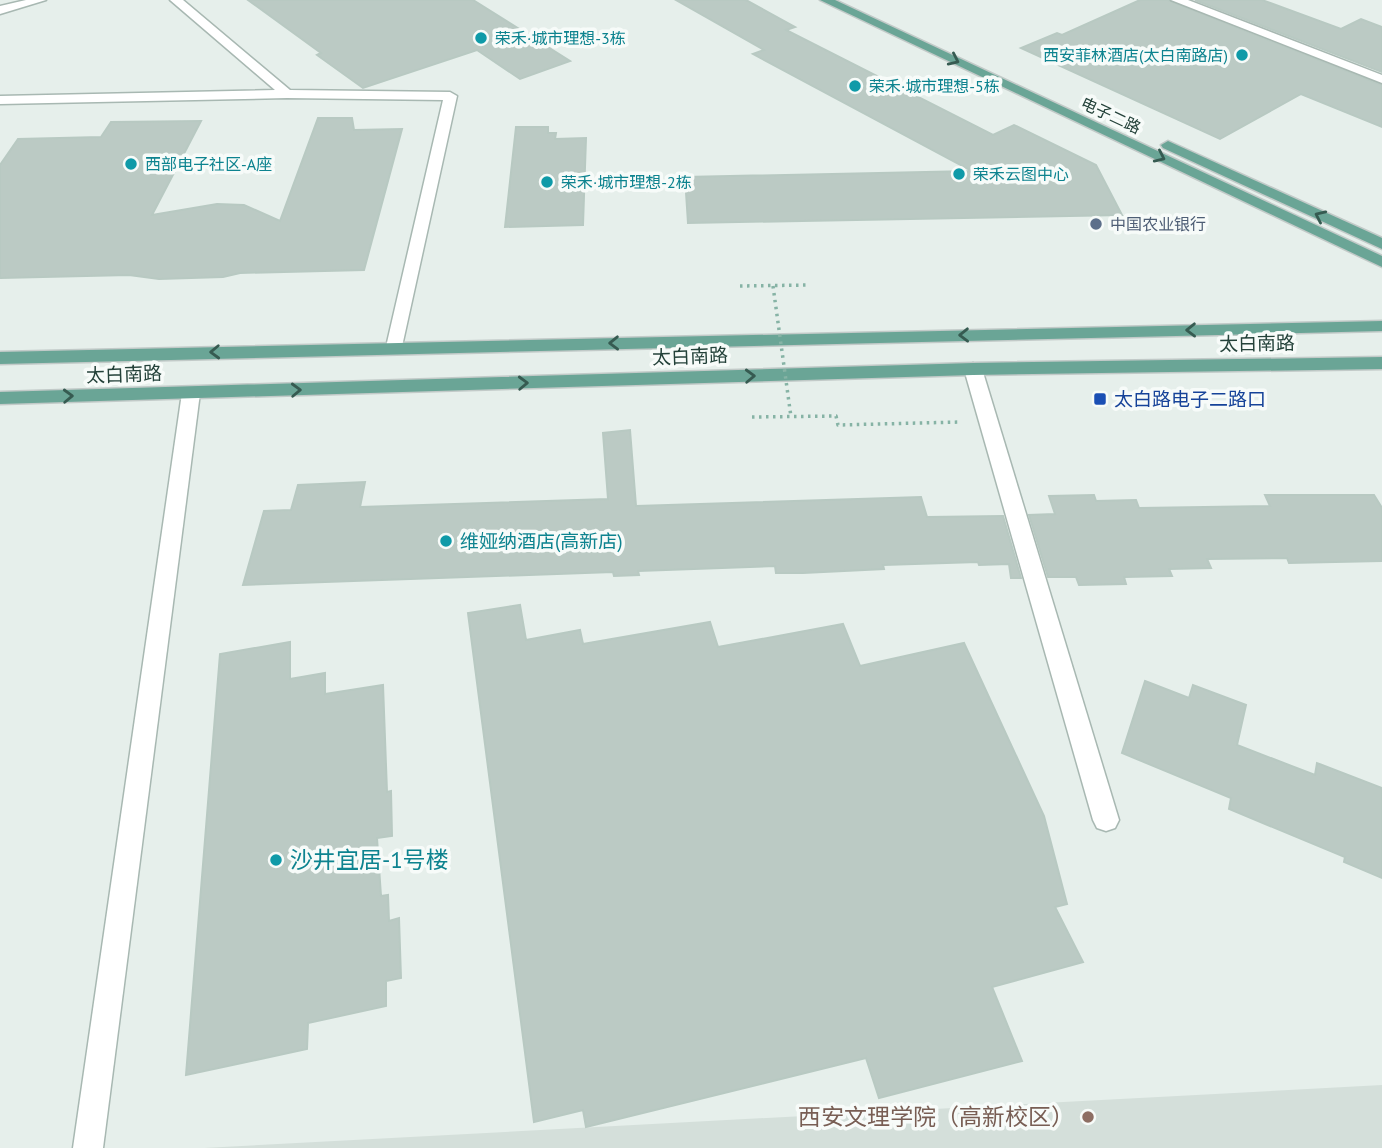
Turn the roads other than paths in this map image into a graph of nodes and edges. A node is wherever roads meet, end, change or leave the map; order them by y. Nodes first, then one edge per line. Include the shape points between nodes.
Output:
1 (40, 0) edge
2 (176, 0) edge
3 (826, 0) edge
4 (852, 0) edge
5 (1177, 0) edge
6 (0, 10) edge
7 (1382, 79) edge
8 (287, 94) junction
9 (0, 100) edge
10 (1382, 244) edge
11 (1382, 262) edge
12 (1382, 326) edge
13 (395, 348) junction
14 (0, 358) edge
15 (1382, 363) edge
16 (973, 369) junction
17 (191, 393) junction
18 (0, 398) edge
19 (1106, 820) dead end
20 (88, 1148) edge

1 - 6 street
2 - 8 street
3 -> 11 main road, 电子二路
10 -> 4 main road, 电子二路
5 - 7 street
8 - 9 street
8 - 13 street via 450,96
12 -> 13 main road, 太白南路
13 -> 14 main road, 太白南路
15 - 16 main road, 太白南路
17 -> 16 main road, 太白南路
16 - 19 street
18 -> 17 main road, 太白南路
17 - 20 street

